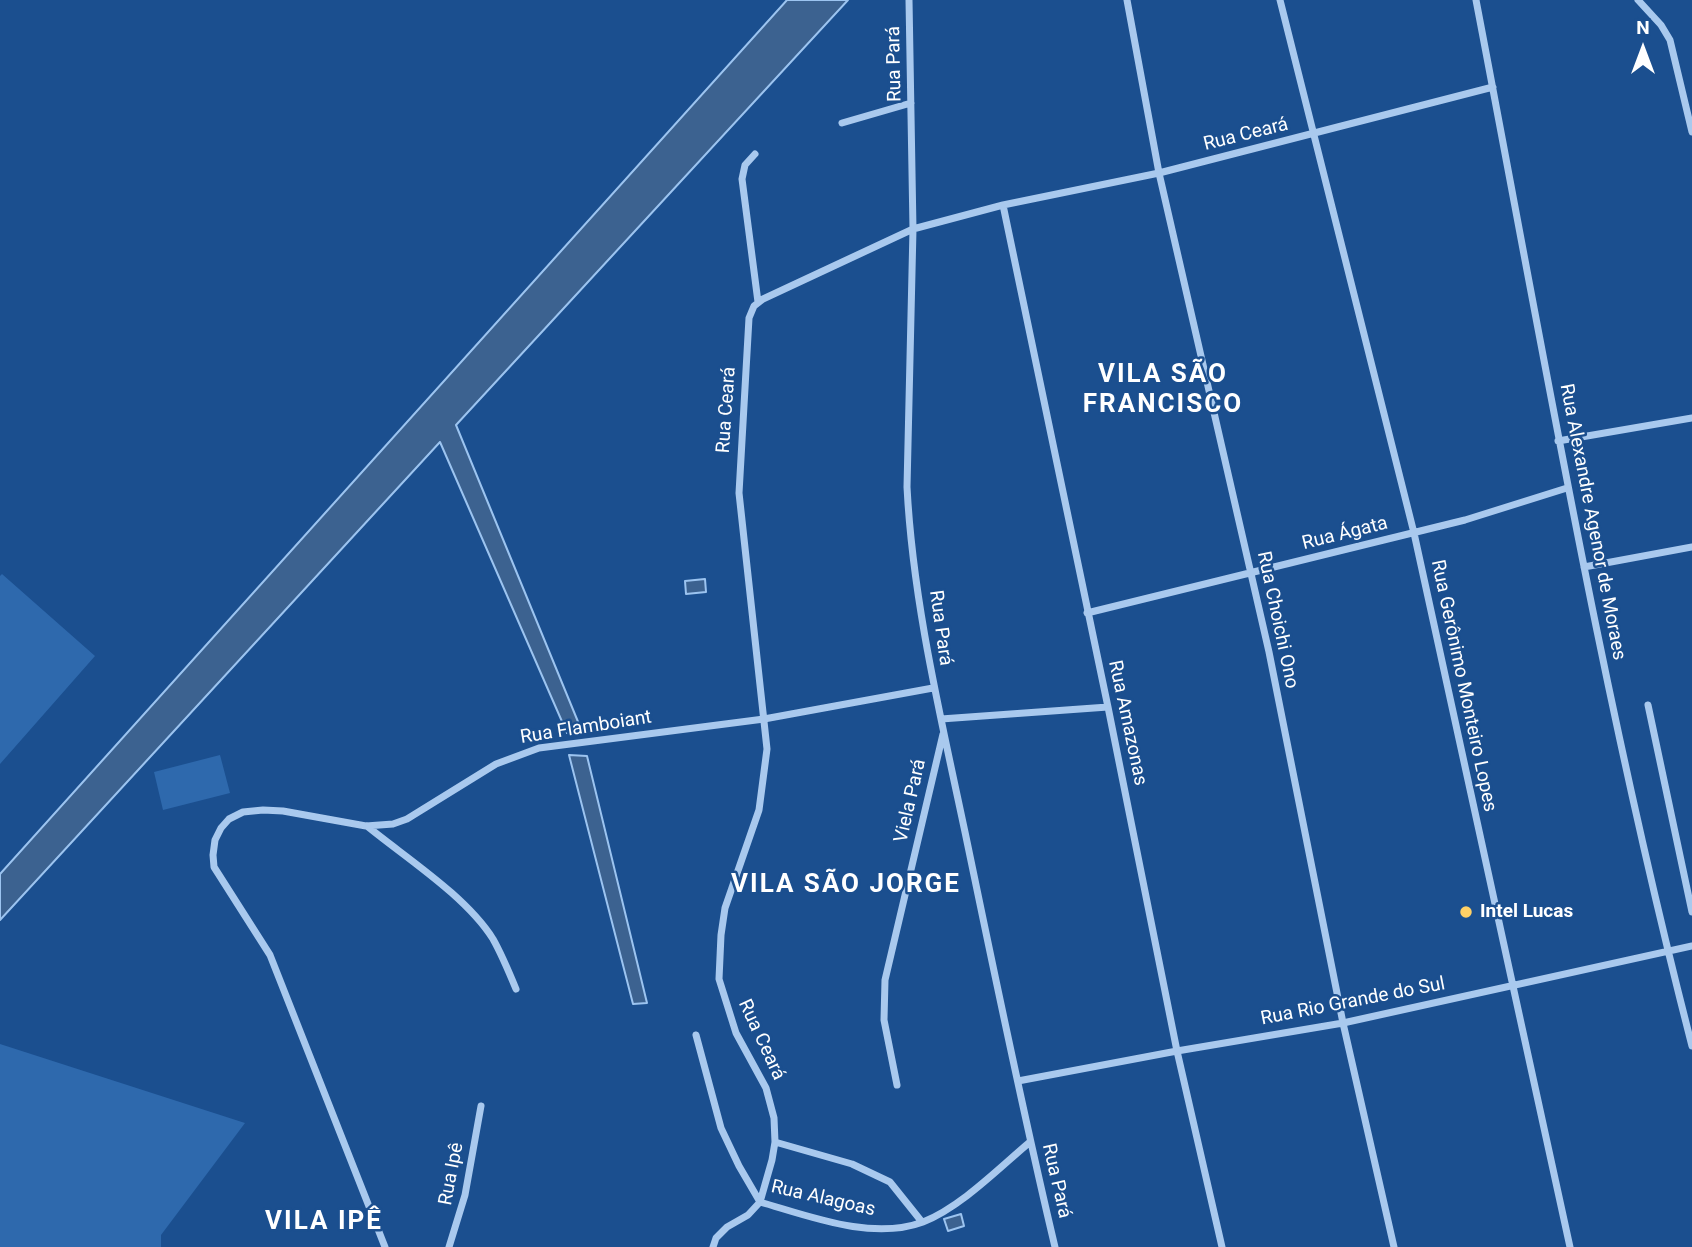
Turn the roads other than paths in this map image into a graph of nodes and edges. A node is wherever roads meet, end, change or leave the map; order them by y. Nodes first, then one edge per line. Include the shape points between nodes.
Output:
1 (909, 0) edge
2 (1127, 0) edge
3 (1280, 0) edge
4 (1476, 0) edge
5 (1638, 0) edge
6 (1493, 86) junction
7 (911, 103) junction
8 (842, 123) dead end
9 (1692, 132) edge
10 (1315, 133) junction
11 (755, 155) dead end
12 (1159, 173) junction
13 (1003, 205) junction
14 (913, 229) junction
15 (758, 302) junction
16 (1692, 418) edge
17 (1558, 440) junction
18 (1567, 488) junction
19 (1414, 533) junction
20 (1692, 547) edge
21 (1584, 568) junction
22 (1252, 574) junction
23 (1087, 613) junction
24 (933, 688) junction
25 (1648, 705) dead end
26 (1108, 707) junction
27 (764, 719) junction
28 (941, 719) junction
29 (944, 730) junction
30 (366, 825) junction
31 (1692, 912) edge
32 (1692, 946) edge
33 (1667, 951) junction
34 (1512, 986) junction
35 (516, 989) dead end
36 (1343, 1023) junction
37 (696, 1035) dead end
38 (1692, 1046) edge
39 (1177, 1051) junction
40 (1018, 1081) junction
41 (897, 1085) dead end
42 (481, 1106) dead end
43 (775, 1142) junction
44 (1030, 1142) junction
45 (760, 1202) junction
46 (922, 1222) junction
47 (385, 1247) edge
48 (449, 1247) edge
49 (713, 1247) edge
50 (1055, 1247) edge
51 (1222, 1247) edge
52 (1394, 1247) edge
53 (1570, 1247) edge

1 - 7 street, Rua Pará
2 - 12 street, Rua Choichi Ono
3 - 10 street, Rua Gerônimo Monteiro Lopes
4 - 6 street, Rua Alexandre Agenor de Moraes
5 - 9 street via 1670,40
6 - 10 street, Rua Ceará
6 - 17 street, Rua Alexandre Agenor de Moraes
7 - 8 street
7 - 14 street, Rua Pará
10 - 12 street, Rua Ceará
10 - 19 street, Rua Gerônimo Monteiro Lopes
11 - 15 street via 745,165 742,179
12 - 13 street, Rua Ceará
12 - 22 street, Rua Choichi Ono
13 - 14 street, Rua Ceará
13 - 23 street, Rua Amazonas
14 - 15 street, Rua Ceará
14 - 24 street, Rua Pará via 907,487
15 - 27 street, Rua Ceará via 748,318 738,472
16 - 17 street
17 - 18 street, Rua Alexandre Agenor de Moraes
18 - 19 street, Rua Ágata
18 - 21 street, Rua Alexandre Agenor de Moraes
19 - 22 street, Rua Ágata
19 - 34 street, Rua Gerônimo Monteiro Lopes
20 - 21 street
21 - 33 street, Rua Alexandre Agenor de Moraes
22 - 23 street, Rua Ágata
22 - 36 street, Rua Choichi Ono
23 - 26 street, Rua Amazonas
24 - 27 street, Rua Flamboiant
24 - 28 street, Rua Pará
25 - 31 street
26 - 28 street
26 - 39 street, Rua Amazonas
27 - 30 street, Rua Flamboiant via 540,748 496,764 407,819
27 - 43 street, Rua Ceará via 765,777 752,835 725,908 719,979 736,1033 766,1088
28 - 29 street, Rua Pará
29 - 40 street, Rua Pará
29 - 41 street, Viela Pará via 885,980 884,1020
30 - 35 street via 479,920
30 - 47 street, Rua Flamboiant via 283,811 243,812 221,828 213,855 214,867 270,955
32 - 33 street, Rua Rio Grande do Sul
33 - 34 street, Rua Rio Grande do Sul
33 - 38 street, Rua Alexandre Agenor de Moraes
34 - 36 street, Rua Rio Grande do Sul
34 - 53 street, Rua Gerônimo Monteiro Lopes
36 - 39 street, Rua Rio Grande do Sul
36 - 52 street, Rua Choichi Ono
37 - 45 street, Rua Alagoas via 721,1128
39 - 40 street, Rua Rio Grande do Sul
39 - 51 street, Rua Amazonas
40 - 44 street, Rua Pará
42 - 48 street, Rua Ipê via 465,1195
43 - 45 street, Rua Ceará
43 - 46 street via 852,1164 890,1182
44 - 46 street, Rua Alagoas via 952,1206
44 - 50 street, Rua Pará
45 - 46 street, Rua Alagoas via 871,1229
45 - 49 street via 727,1227

